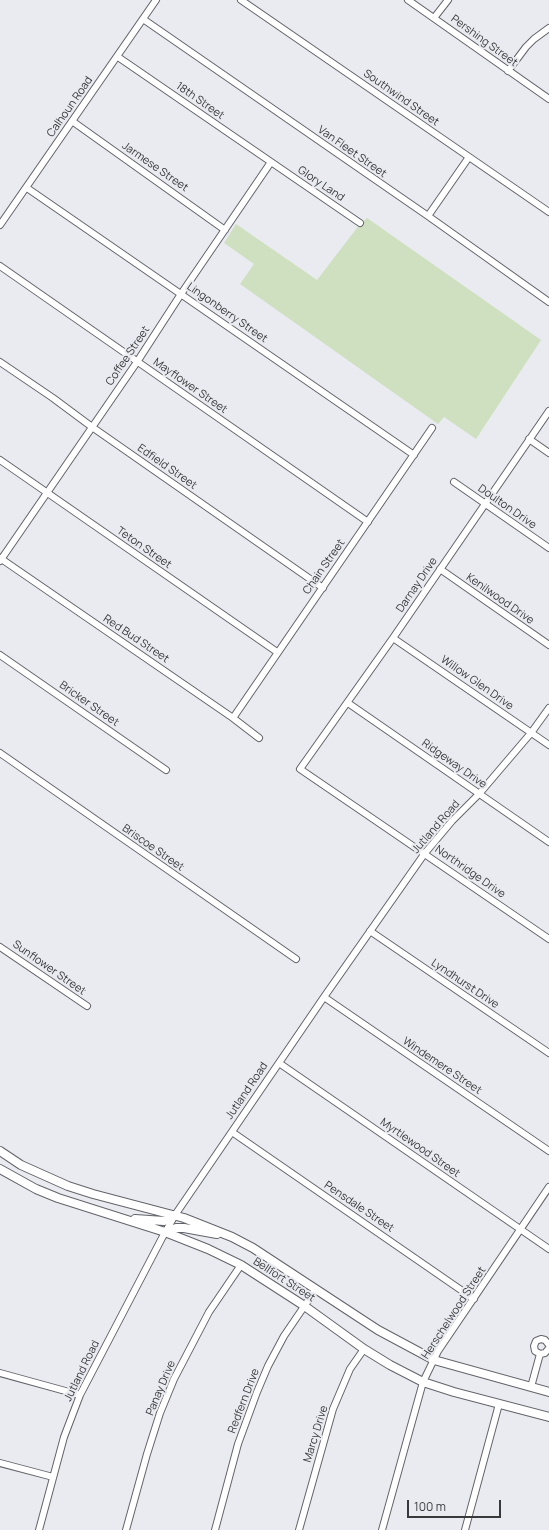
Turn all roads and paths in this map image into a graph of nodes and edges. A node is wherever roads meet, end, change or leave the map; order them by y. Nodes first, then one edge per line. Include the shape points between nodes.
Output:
1 (156, 0) edge
2 (242, 0) edge
3 (408, 0) edge
4 (448, 0) edge
5 (434, 18) junction
6 (143, 19) junction
7 (549, 28) edge
8 (118, 57) junction
9 (508, 71) junction
10 (549, 99) edge
11 (72, 121) junction
12 (469, 157) junction
13 (271, 162) junction
14 (27, 188) junction
15 (549, 212) edge
16 (428, 216) junction
17 (360, 223) dead end
18 (0, 225) edge
19 (225, 230) junction
20 (0, 266) edge
21 (182, 294) junction
22 (549, 302) edge
23 (0, 362) edge
24 (137, 362) junction
25 (549, 411) edge
26 (92, 427) junction
27 (432, 428) dead end
28 (529, 439) junction
29 (549, 453) edge
30 (414, 454) junction
31 (0, 460) edge
32 (454, 482) dead end
33 (47, 493) junction
34 (485, 504) junction
35 (368, 522) junction
36 (549, 548) edge
37 (0, 559) edge
38 (440, 569) junction
39 (323, 588) junction
40 (393, 638) junction
41 (549, 645) edge
42 (277, 652) junction
43 (0, 655) edge
44 (348, 703) junction
45 (549, 708) edge
46 (233, 718) junction
47 (531, 733) junction
48 (259, 738) dead end
49 (549, 745) edge
50 (0, 753) edge
51 (300, 769) joint
52 (166, 770) dead end
53 (479, 794) junction
54 (549, 842) edge
55 (425, 853) junction
56 (370, 931) junction
57 (549, 939) edge
58 (0, 947) edge
59 (296, 959) dead end
60 (324, 997) junction
61 (87, 1006) dead end
62 (549, 1053) edge
63 (279, 1063) junction
64 (232, 1132) junction
65 (0, 1151) edge
66 (549, 1151) edge
67 (21, 1165) junction
68 (0, 1169) edge
69 (14, 1178) junction
70 (549, 1187) edge
71 (93, 1194) junction
72 (90, 1209) junction
73 (175, 1215) junction
74 (122, 1218) junction
75 (521, 1230) junction
76 (165, 1232) junction
77 (232, 1237) junction
78 (549, 1249) edge
79 (241, 1265) junction
80 (316, 1289) junction
81 (474, 1299) junction
82 (304, 1305) junction
83 (549, 1345) edge
84 (549, 1348) edge
85 (364, 1349) junction
86 (540, 1354) junction
87 (434, 1360) junction
88 (0, 1374) edge
89 (423, 1382) junction
90 (531, 1387) junction
91 (549, 1392) edge
92 (80, 1395) junction
93 (499, 1404) junction
94 (549, 1417) edge
95 (0, 1463) edge
96 (53, 1477) junction
97 (39, 1530) edge
98 (126, 1530) edge
99 (215, 1530) edge
100 (299, 1530) edge
101 (382, 1530) edge
102 (465, 1530) edge

1 - 6 street, Calhoun Road
2 - 12 street, Southwind Street
3 - 5 street, Pershing Street
4 - 5 street
5 - 9 street, Pershing Street
6 - 8 street, Calhoun Road
6 - 16 street, Van Fleet Street
7 - 9 street via 526,47
8 - 11 street, Calhoun Road
8 - 13 street, 18th Street
9 - 10 street, Pershing Street
11 - 14 street, Calhoun Road
11 - 19 street, Jarmese Street
12 - 15 street, Southwind Street
12 - 16 street
13 - 17 street, Glory Land
13 - 19 street, Coffee Street
14 - 18 street, Calhoun Road
14 - 21 street, Lingonberry Street
16 - 22 street, Van Fleet Street
19 - 21 street, Coffee Street
20 - 24 street, Mayflower Street
21 - 24 street, Coffee Street
21 - 30 street, Lingonberry Street
23 - 26 street, Edfield Street
24 - 26 street, Coffee Street
24 - 35 street, Mayflower Street
25 - 28 street, Darnay Drive
26 - 33 street, Coffee Street
26 - 39 street, Edfield Street
27 - 30 street, Chain Street
28 - 29 street
28 - 34 street, Darnay Drive
30 - 35 street, Chain Street
31 - 33 street, Teton Street
32 - 34 street, Doulton Drive
33 - 37 street, Coffee Street
33 - 42 street, Teton Street
34 - 36 street, Doulton Drive
34 - 38 street, Darnay Drive
35 - 39 street, Chain Street
37 - 46 street, Red Bud Street
38 - 40 street, Darnay Drive
38 - 41 street, Kenilwood Drive
39 - 42 street, Chain Street
40 - 44 street, Darnay Drive
40 - 47 street, Willow Glen Drive
42 - 46 street, Chain Street
43 - 52 street, Bricker Street
44 - 51 street, Darnay Drive
44 - 53 street, Ridgeway Drive
45 - 47 street, Jutland Road
46 - 48 street, Red Bud Street
47 - 49 street, Willow Glen Drive
47 - 53 street, Jutland Road
50 - 59 street, Briscoe Street
51 - 55 street, Northridge Drive
53 - 54 street, Ridgeway Drive
53 - 55 street, Jutland Road
55 - 56 street, Jutland Road
55 - 57 street, Northridge Drive
56 - 60 street, Jutland Road
56 - 62 street, Lyndhurst Drive
58 - 61 street, Sunflower Street
60 - 63 street, Jutland Road
60 - 66 street, Windemere Street
63 - 64 street, Jutland Road
63 - 75 street, Myrtlewood Street
64 - 73 street, Jutland Road
64 - 81 street, Pensdale Street
65 - 67 main road, Bellfort Street
67 - 69 main road
67 - 71 main road, Bellfort Street
68 - 69 main road, Bellfort Street
69 - 72 main road, Bellfort Street
70 - 75 street, Herschelwood Street
71 - 72 main road
71 - 73 main road, Bellfort Street
72 - 74 main road, Bellfort Street
73 - 74 main road via 164,1221
73 - 76 street, Jutland Road
73 - 77 main road, Bellfort Street
74 - 76 main road, Bellfort Street
75 - 78 street, Myrtlewood Street
75 - 81 street, Herschelwood Street
76 - 77 main road via 184,1228
76 - 79 main road, Bellfort Street via 208,1248
76 - 92 street, Jutland Road
77 - 80 main road, Bellfort Street
79 - 82 main road, Bellfort Street
79 - 98 street, Panay Drive via 209,1312 174,1379 160,1412
80 - 82 street, Redfern Drive
80 - 87 main road, Bellfort Street via 378,1330
81 - 87 street, Herschelwood Street
82 - 85 main road, Bellfort Street
82 - 99 street, Redfern Drive via 284,1336 257,1392 238,1444
83 - 86 street via 543,1339 536,1341 534,1348
84 - 86 street via 547,1352
85 - 89 main road, Bellfort Street via 390,1366
85 - 100 street, Marcy Drive via 350,1369 333,1409
86 - 90 street
87 - 89 street, Herschelwood Street
87 - 90 main road, Bellfort Street
88 - 92 street
89 - 93 main road, Bellfort Street
89 - 101 street, Herschelwood Street
90 - 91 main road, Bellfort Street
92 - 96 street, Jutland Road via 64,1437
93 - 94 main road, Bellfort Street
93 - 102 street
95 - 96 street
96 - 97 street, Jutland Road

